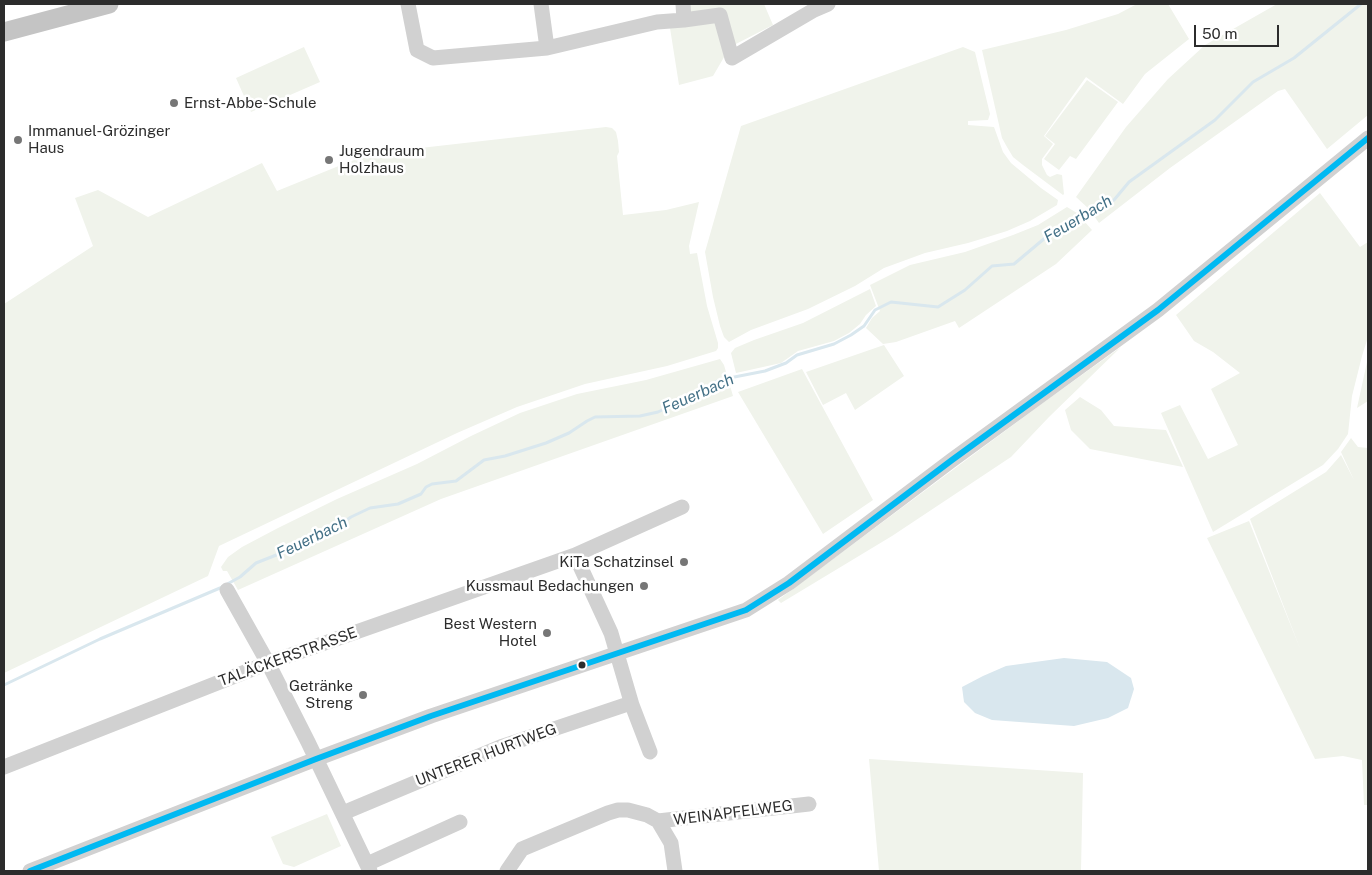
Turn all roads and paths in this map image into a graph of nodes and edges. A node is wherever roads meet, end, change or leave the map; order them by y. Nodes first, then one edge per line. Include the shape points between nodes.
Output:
1 (109, 4) edge
2 (408, 4) edge
3 (541, 4) edge
4 (683, 4) edge
5 (828, 4) edge
6 (814, 7) edge
7 (66, 9) edge
8 (684, 20) junction
9 (4, 32) edge
10 (547, 48) junction
11 (1368, 138) edge
12 (682, 508) dead end
13 (575, 555) junction
14 (227, 590) dead end
15 (617, 654) junction
16 (268, 663) junction
17 (631, 703) junction
18 (650, 752) dead end
19 (316, 759) junction
20 (4, 767) edge
21 (809, 804) dead end
22 (344, 813) junction
23 (460, 822) dead end
24 (658, 822) junction
25 (368, 868) edge
26 (30, 871) edge
27 (507, 871) edge
28 (675, 871) edge

1 - 7 main road
2 - 10 street via 417,50 433,58
3 - 10 street
4 - 8 street
5 - 6 street
6 - 8 street via 732,58 720,15
7 - 9 main road
8 - 10 street via 657,22
11 - 15 street via 1158,310 782,587 741,612
12 - 13 street, TALÄCKERSTRASSE
13 - 15 street
13 - 16 street, TALÄCKERSTRASSE
14 - 16 street
15 - 17 street
15 - 19 street via 431,716
16 - 19 street
16 - 20 street, TALÄCKERSTRASSE
17 - 18 street
17 - 22 street, UNTERER HURTWEG via 503,746
19 - 22 street
19 - 26 street
21 - 24 street, WEINAPFELWEG
22 - 25 street
23 - 25 street
24 - 27 street via 628,810 608,813 522,849
24 - 28 street via 671,843

